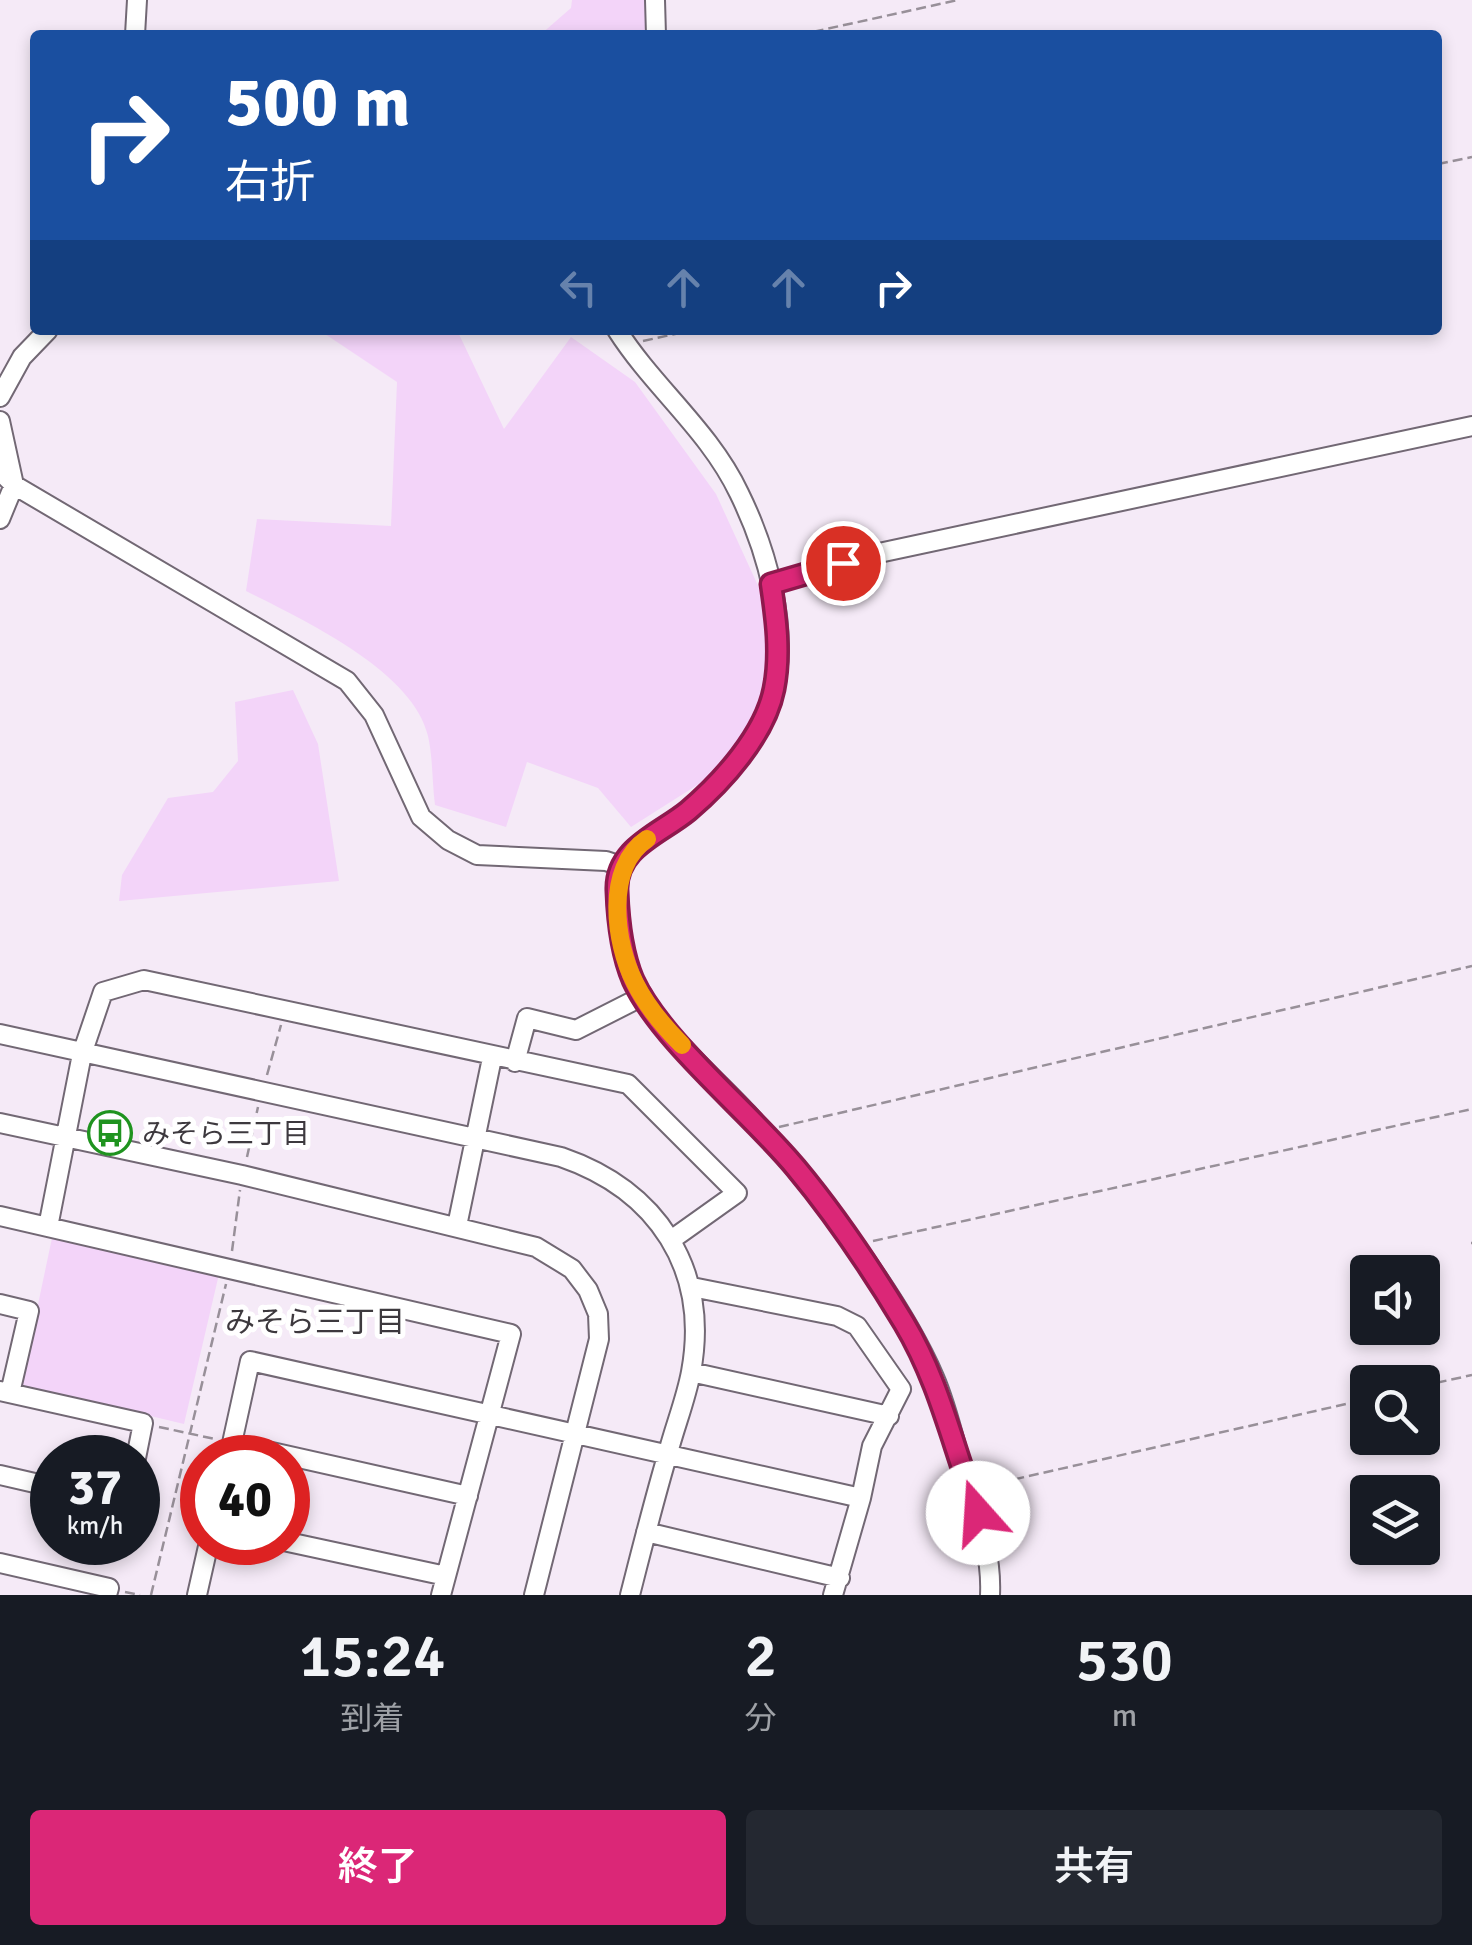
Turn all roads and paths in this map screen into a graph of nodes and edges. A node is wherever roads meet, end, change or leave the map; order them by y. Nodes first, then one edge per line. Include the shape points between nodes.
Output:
1 (137, 0) edge
2 (655, 0) edge
3 (958, 0) edge
4 (135, 30) edge
5 (656, 30) edge
6 (822, 30) edge
7 (1472, 157) edge
8 (1442, 163) edge
9 (43, 335) edge
10 (622, 337) edge
11 (0, 396) edge
12 (0, 421) edge
13 (1472, 426) edge
14 (0, 471) edge
15 (14, 485) junction
16 (0, 519) edge
17 (771, 584) junction
18 (621, 866) junction
19 (1472, 966) edge
20 (643, 996) junction
21 (286, 1009) junction
22 (0, 1034) edge
23 (82, 1054) junction
24 (492, 1058) junction
25 (515, 1062) junction
26 (261, 1094) junction
27 (1472, 1109) edge
28 (0, 1123) edge
29 (763, 1131) junction
30 (68, 1136) junction
31 (476, 1139) junction
32 (242, 1175) junction
33 (0, 1216) edge
34 (456, 1226) junction
35 (48, 1227) junction
36 (671, 1240) junction
37 (852, 1246) junction
38 (230, 1269) junction
39 (692, 1287) junction
40 (0, 1304) edge
41 (691, 1372) junction
42 (1472, 1375) edge
43 (1440, 1382) edge
44 (5, 1392) edge
45 (1350, 1403) edge
46 (490, 1413) junction
47 (889, 1416) junction
48 (143, 1423) junction
49 (190, 1434) junction
50 (575, 1434) junction
51 (141, 1435) edge
52 (195, 1435) edge
53 (234, 1435) edge
54 (668, 1452) junction
55 (310, 1461) edge
56 (0, 1475) edge
57 (30, 1482) edge
58 (969, 1490) junction
59 (468, 1496) junction
60 (861, 1498) junction
61 (646, 1532) junction
62 (310, 1547) edge
63 (0, 1563) edge
64 (204, 1565) edge
65 (446, 1576) junction
66 (837, 1586) edge
67 (107, 1595) edge
68 (151, 1595) edge
69 (197, 1595) edge
70 (441, 1595) edge
71 (534, 1595) edge
72 (630, 1595) edge
73 (990, 1595) edge

1 - 4 street
2 - 5 street
3 - 6 path
7 - 8 path
9 - 11 street
10 - 17 street via 714,448 746,509
12 - 15 street
13 - 17 street via 879,553
14 - 15 street
15 - 16 street
15 - 18 street via 348,680 374,715 421,817 448,840 478,855
17 - 18 street via 776,662 764,718 690,809 635,847
18 - 20 street via 617,890 626,962
19 - 29 path
20 - 25 street via 576,1030 526,1018
20 - 29 street
21 - 23 street via 144,980 103,992
21 - 24 street
21 - 26 path
22 - 23 street
23 - 26 street
23 - 30 street
24 - 25 street
24 - 31 street
25 - 36 street via 628,1084 737,1193
26 - 31 street
26 - 32 path
27 - 37 path
28 - 30 street
29 - 37 street
30 - 32 street
30 - 35 street
31 - 34 street
31 - 36 street via 561,1157 609,1176
32 - 34 street
32 - 38 path
33 - 35 street
34 - 50 street via 554,1255 588,1290 600,1339
35 - 38 street
36 - 39 street
37 - 58 street via 934,1377
38 - 46 street via 511,1334
38 - 49 path
39 - 41 street
39 - 47 street via 858,1326 901,1389
40 - 44 street via 29,1312
41 - 47 street
41 - 54 street
42 - 43 path
44 - 48 street
45 - 58 path
46 - 50 street
46 - 53 street via 250,1361
46 - 59 street
47 - 60 street via 872,1446
48 - 49 path
48 - 51 street
49 - 52 path
49 - 68 path
50 - 54 street
50 - 71 street
54 - 60 street
54 - 61 street
55 - 59 street
56 - 57 street
58 - 73 street via 986,1536
59 - 65 street
60 - 66 street
61 - 66 street
61 - 72 street
62 - 65 street
63 - 67 street via 109,1588
64 - 69 street
65 - 70 street

